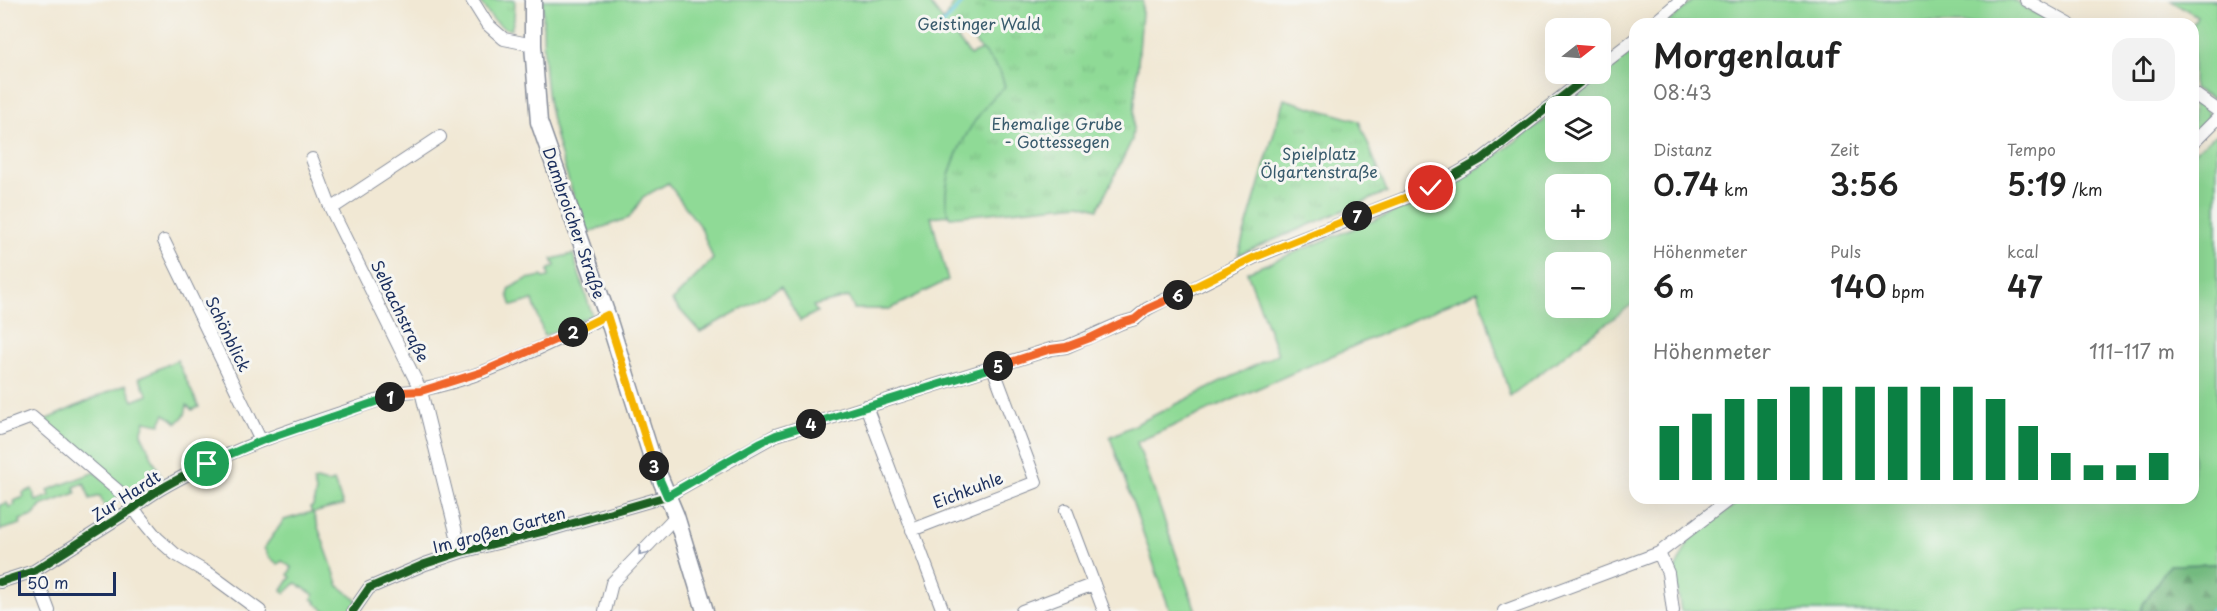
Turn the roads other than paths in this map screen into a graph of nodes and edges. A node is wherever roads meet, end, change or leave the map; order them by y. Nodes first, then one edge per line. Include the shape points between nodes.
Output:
1 (472, 0) edge
2 (533, 0) edge
3 (1682, 0) edge
4 (2026, 0) edge
5 (1660, 18) edge
6 (2058, 18) edge
7 (1629, 44) edge
8 (533, 45) junction
9 (1611, 58) edge
10 (1578, 84) edge
11 (2199, 97) edge
12 (2217, 110) edge
13 (2217, 119) edge
14 (440, 137) dead end
15 (2199, 137) edge
16 (312, 159) dead end
17 (331, 209) junction
18 (164, 241) dead end
19 (607, 315) junction
20 (993, 368) junction
21 (421, 391) junction
22 (866, 406) junction
23 (0, 429) edge
24 (261, 441) junction
25 (667, 496) junction
26 (1723, 504) edge
27 (134, 508) junction
28 (1066, 510) dead end
29 (676, 516) junction
30 (912, 530) junction
31 (461, 552) junction
32 (1659, 553) junction
33 (34, 571) junction
34 (0, 582) edge
35 (1094, 584) junction
36 (49, 611) edge
37 (260, 611) edge
38 (353, 611) edge
39 (605, 611) edge
40 (705, 611) edge
41 (943, 611) edge
42 (1022, 611) edge
43 (1104, 611) edge
44 (1504, 611) edge
45 (1673, 611) edge

1 - 8 street via 487,24 504,39
2 - 8 street, Dambroicher Straße
3 - 5 street
4 - 6 street
7 - 9 street
8 - 19 street, Dambroicher Straße via 539,122
10 - 20 street, Im großen Garten via 1482,159 1431,188 1253,258 1090,338
11 - 12 street
13 - 15 street
14 - 17 street
16 - 17 street, Selbachstraße
17 - 21 street, Selbachstraße
18 - 24 street, Schönblick
19 - 21 street, Zur Hardt via 482,372
19 - 25 street, Dambroicher Straße via 652,461
20 - 22 street, Im großen Garten
20 - 30 street, Eichkuhle via 1036,482
21 - 24 street, Zur Hardt via 403,392
21 - 31 street, Selbachstraße
22 - 25 street, Im großen Garten via 776,435
22 - 30 street
23 - 27 street via 32,417
24 - 27 street, Zur Hardt via 148,495
25 - 29 street, Dambroicher Straße
25 - 31 street, Im großen Garten
26 - 32 street
27 - 33 street, Zur Hardt
27 - 37 street via 157,538 176,554 211,574
28 - 35 street
29 -> 39 street via 612,583
29 - 40 street, Dambroicher Straße
30 - 41 street
31 - 38 street, Im großen Garten via 369,588
32 - 44 street
32 - 45 street via 1668,573
33 - 34 street, Zur Hardt
33 - 36 street
35 - 42 street
35 - 43 street

